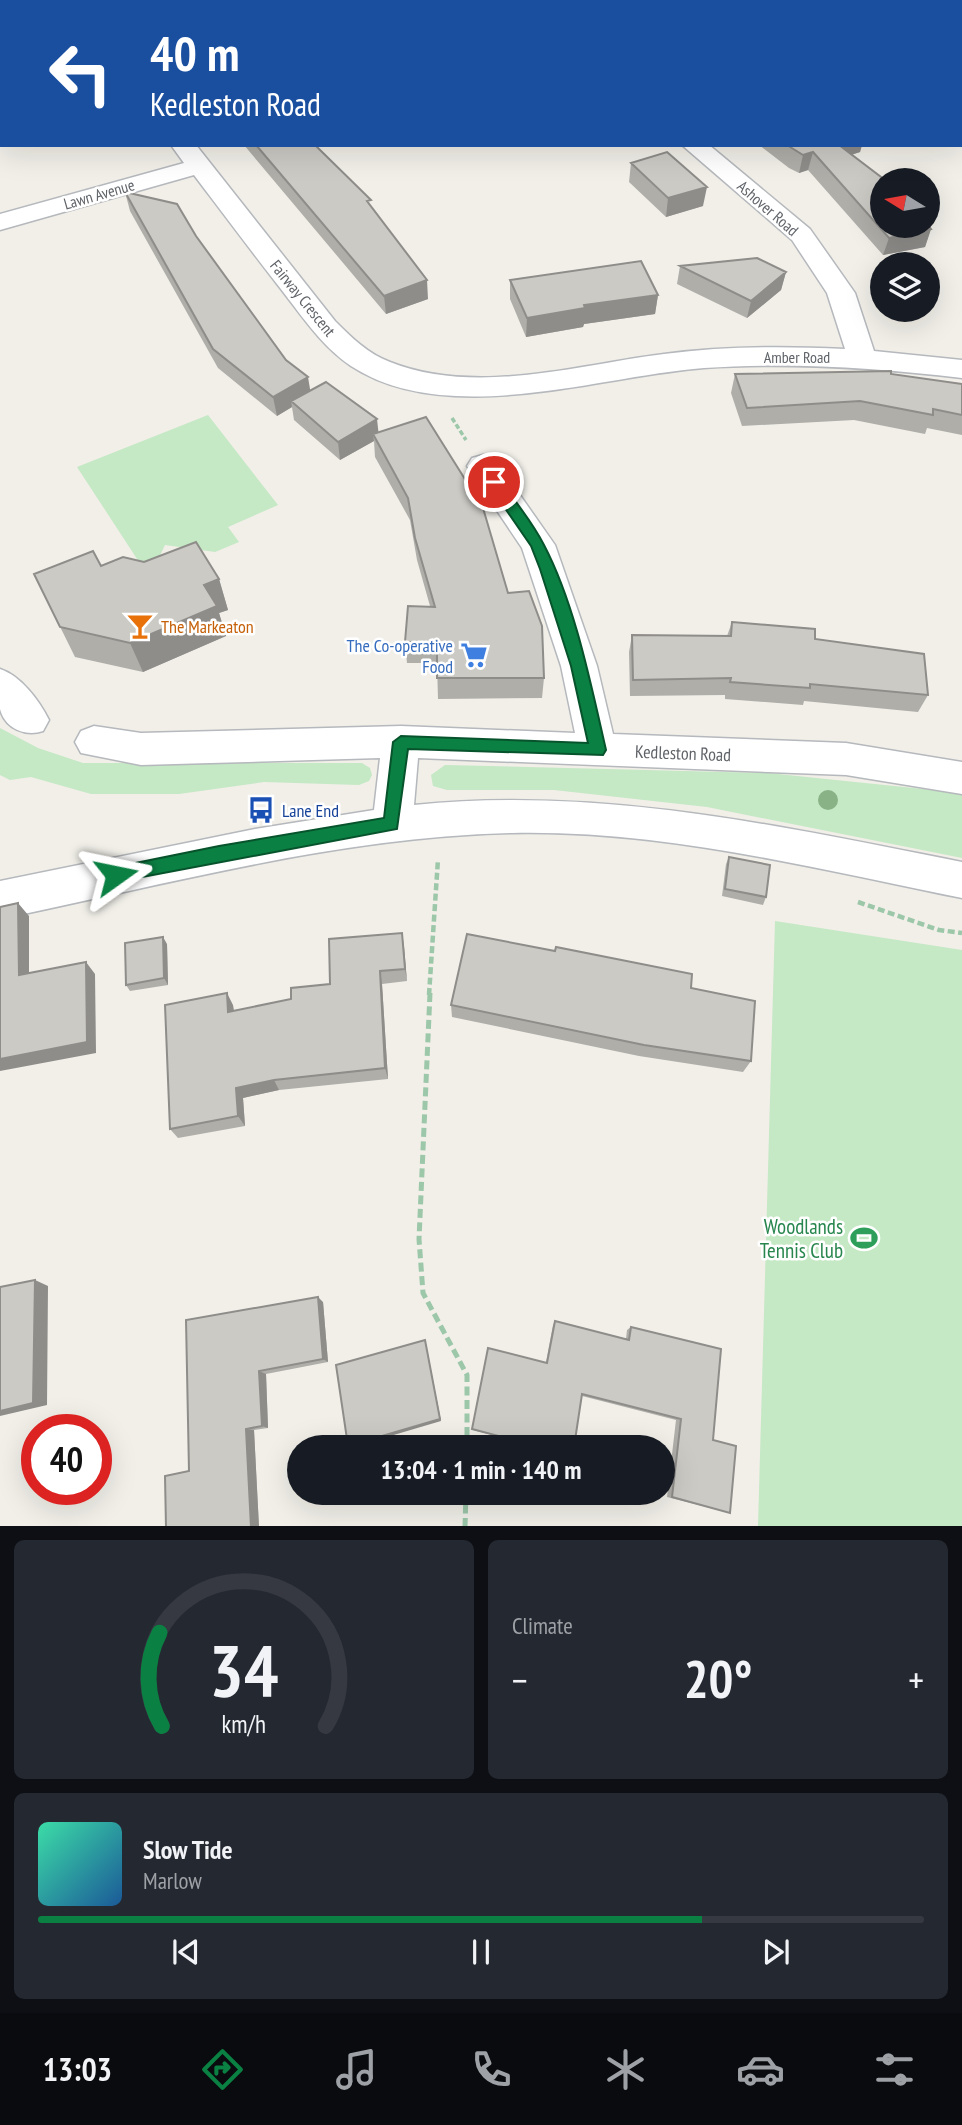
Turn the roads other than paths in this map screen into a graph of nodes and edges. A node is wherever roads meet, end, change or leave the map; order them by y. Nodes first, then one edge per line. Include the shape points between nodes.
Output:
1 (696, 147) edge
2 (191, 156) edge
3 (0, 222) edge
4 (862, 357) junction
5 (633, 367) joint
6 (962, 369) edge
7 (483, 466) road end
8 (0, 684) edge
9 (30, 720) dead end
10 (93, 742) dead end
11 (401, 742) junction
12 (598, 750) junction
13 (962, 778) edge
14 (392, 824) junction
15 (962, 880) edge
16 (2, 890) edge

1 - 4 street, Ashover Road via 801,235 841,293
2 - 3 street, Lawn Avenue
2 - 5 street, Fairway Crescent via 325,327 349,351 378,368 428,382 467,386
4 - 5 street, Amber Road via 760,356
4 - 6 street, Amber Road
7 - 12 street via 538,545 579,666
8 - 9 street
10 - 11 street, Kedleston Road via 141,749
11 - 12 street, Kedleston Road
11 - 14 street
12 - 13 street, Kedleston Road via 846,759
14 - 15 street via 514,816 636,821 743,836
14 - 16 street

